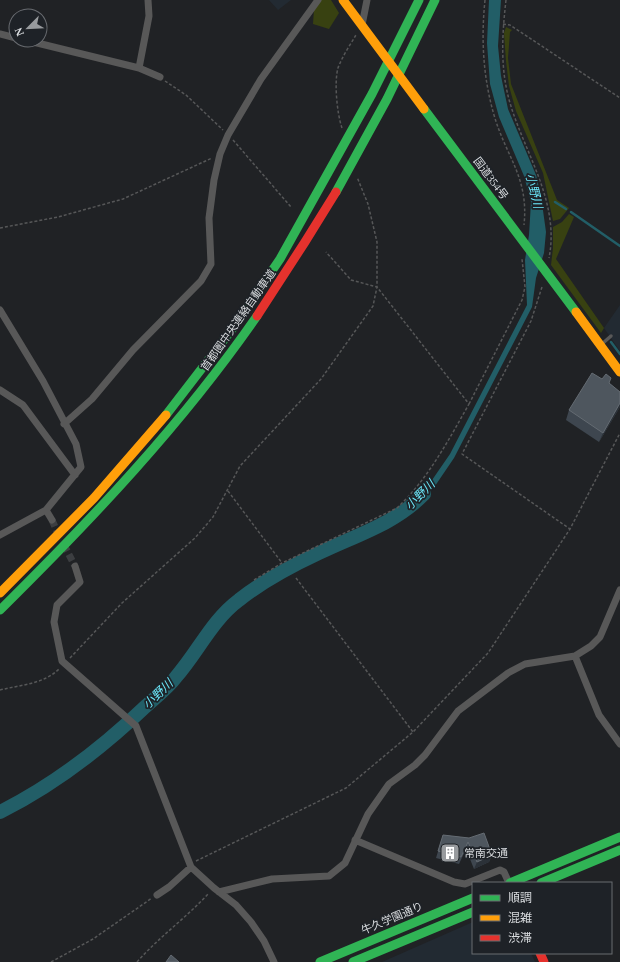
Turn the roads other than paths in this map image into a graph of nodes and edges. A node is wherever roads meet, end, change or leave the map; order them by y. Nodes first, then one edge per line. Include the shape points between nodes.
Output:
1 (148, 0) edge
2 (318, 0) edge
3 (343, 0) edge
4 (367, 0) edge
5 (419, 0) edge
6 (435, 0) edge
7 (362, 25) junction
8 (48, 46) edge
9 (139, 68) junction
10 (160, 78) road end
11 (0, 310) edge
12 (611, 336) dead end
13 (600, 345) junction
14 (620, 372) edge
15 (0, 390) edge
16 (64, 424) junction
17 (75, 475) junction
18 (46, 510) junction
19 (52, 520) tunnel mouth
20 (0, 535) edge
21 (75, 566) tunnel mouth
22 (620, 590) edge
23 (0, 593) edge
24 (0, 610) edge
25 (575, 656) junction
26 (620, 744) edge
27 (620, 837) edge
28 (355, 840) junction
29 (620, 850) edge
30 (191, 867) junction
31 (509, 882) edge
32 (512, 882) edge
33 (544, 882) edge
34 (216, 890) junction
35 (157, 895) road end
36 (472, 898) edge
37 (472, 912) edge
38 (274, 962) edge
39 (320, 962) edge
40 (353, 962) edge

1 - 9 street via 149,16
2 - 16 street via 261,79 228,135 220,154 209,218 211,264 201,281 133,350 92,399
3 - 7 main road, 国道354号
4 - 7 street
5 - 23 main road, 首都圏中央連絡自動車道 via 372,94 279,260 202,369 147,439 100,492
6 - 24 main road, 首都圏中央連絡自動車道 via 342,182 289,267 212,378 155,448 108,500
7 - 13 main road, 国道354号
8 - 9 street
9 - 10 street
11 - 16 street via 43,381
12 - 13 lane
13 - 14 main road, 国道354号
15 - 17 street via 23,406
16 - 17 street via 76,444 81,467
17 - 18 street
18 - 19 street
18 - 20 street
21 - 30 street via 80,582 56,605 54,622 59,653 64,663 136,726
22 - 25 street via 600,638
25 - 26 street via 599,715
25 - 28 street via 525,664 468,702 415,765 389,784 368,814
27 - 32 main road
28 - 31 street via 454,882 465,884 500,870
28 - 34 street via 345,863 329,876 272,879
29 - 33 main road
30 - 34 street
30 - 35 street
34 - 38 street via 236,905 251,922
36 - 39 main road, 牛久学園通り
37 - 40 main road

